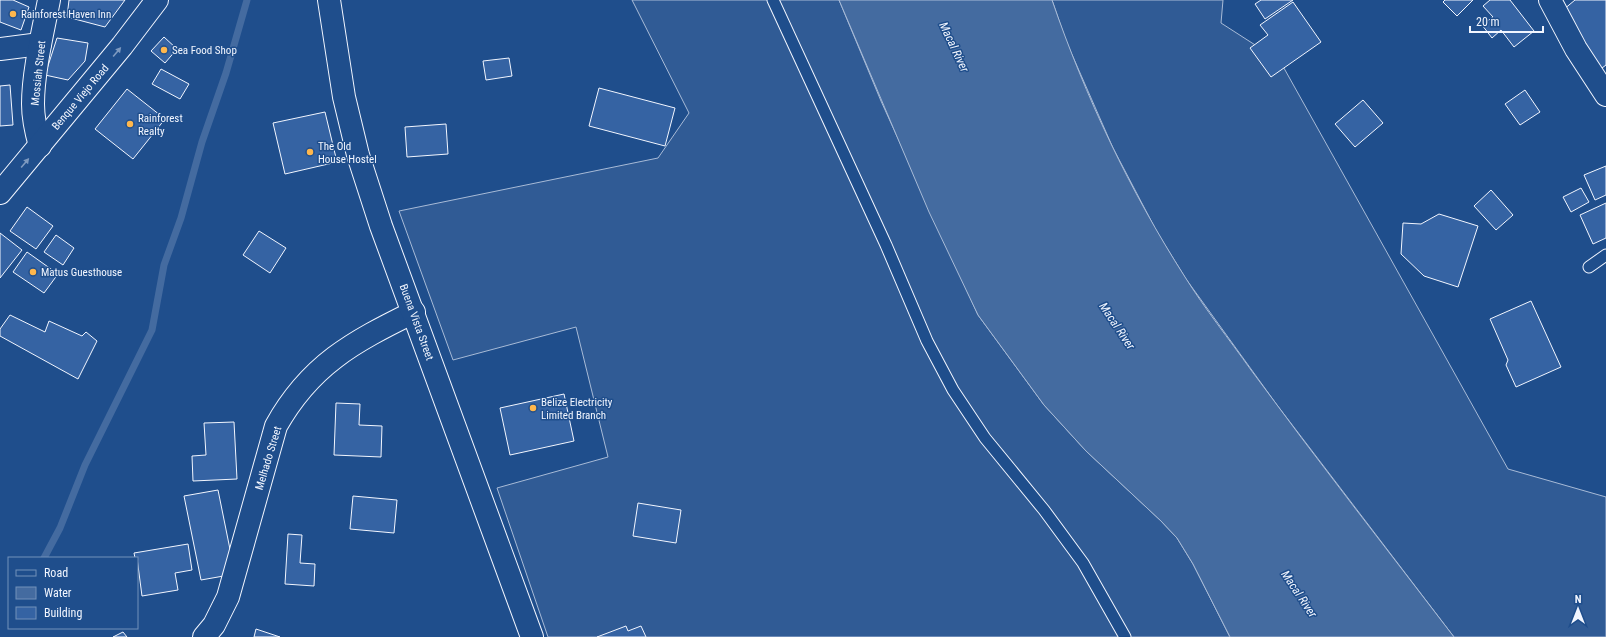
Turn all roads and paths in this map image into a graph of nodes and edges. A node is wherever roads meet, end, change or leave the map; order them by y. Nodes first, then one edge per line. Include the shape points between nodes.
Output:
1 (48, 0) edge
2 (157, 0) edge
3 (329, 0) edge
4 (773, 0) edge
5 (1550, 0) edge
6 (40, 44) junction
7 (0, 49) edge
8 (1606, 95) edge
9 (40, 146) junction
10 (0, 193) edge
11 (1606, 255) edge
12 (1589, 267) dead end
13 (414, 312) junction
14 (204, 637) edge
15 (532, 637) edge
16 (1125, 637) edge

1 - 6 main road, Mossiah Street
9 -> 2 main road, Benque Viejo Road
3 - 13 main road, Buena Vista Street via 344,97 358,155 381,226
4 - 16 lane via 927,340 953,390 985,438 1044,510 1083,563
5 - 8 main road via 1576,49
6 - 7 main road
6 - 9 main road, Mossiah Street via 33,103
10 -> 9 main road, Benque Viejo Road
11 - 12 lane
13 - 14 main road, Melhado Street via 338,354 308,380 288,404 276,426 228,597 214,625
13 - 15 main road, Buena Vista Street

